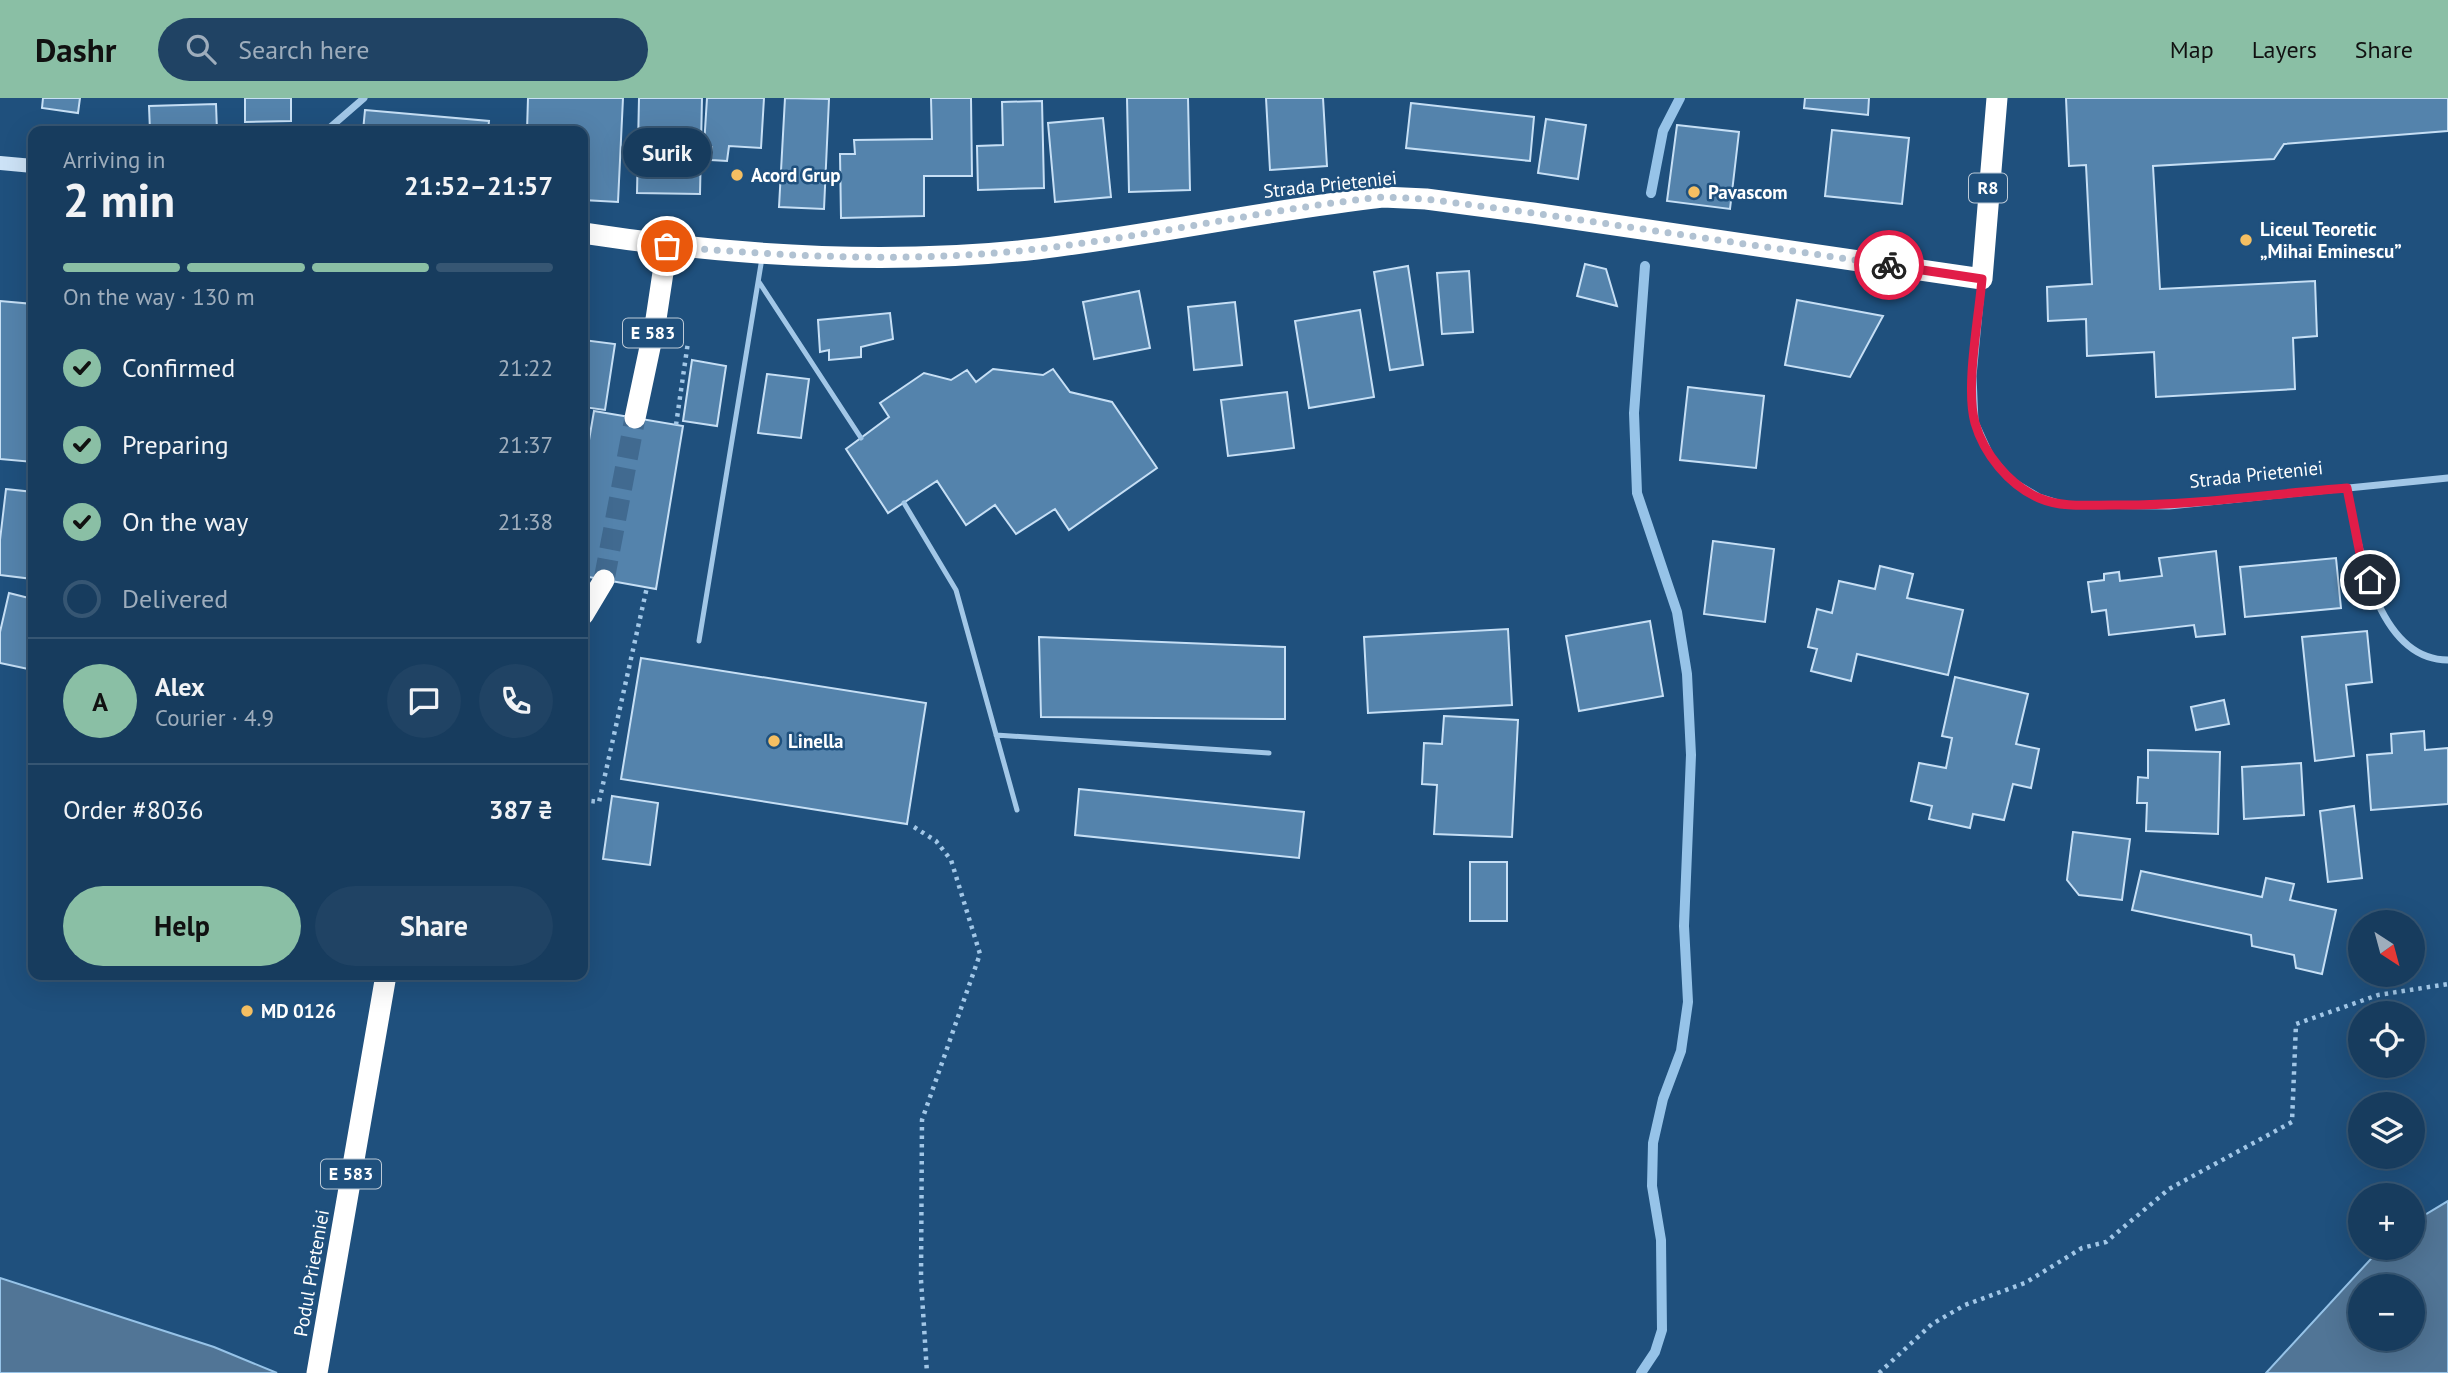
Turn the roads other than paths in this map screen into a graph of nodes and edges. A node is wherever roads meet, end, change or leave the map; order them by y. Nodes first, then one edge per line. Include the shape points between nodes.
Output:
1 (364, 98) edge
2 (1997, 98) edge
3 (332, 126) edge
4 (0, 163) edge
5 (28, 166) edge
6 (588, 234) edge
7 (667, 246) junction
8 (762, 254) junction
9 (1982, 279) junction
10 (759, 282) junction
11 (635, 418) tunnel mouth
12 (861, 438) dead end
13 (2448, 478) edge
14 (2347, 488) junction
15 (904, 503) dead end
16 (604, 580) tunnel mouth
17 (588, 607) edge
18 (699, 641) dead end
19 (2448, 660) edge
20 (996, 734) junction
21 (1269, 754) dead end
22 (1017, 810) dead end
23 (385, 980) edge
24 (317, 1373) edge

1 - 3 street
2 - 9 highway, R8
4 - 5 street
6 - 7 highway, Strada Prieteniei
7 - 8 highway, Strada Prieteniei
7 - 11 highway, E 583
8 - 9 highway, Strada Prieteniei via 951,256 1037,249 1383,197 1533,213
8 - 10 lane
9 - 14 street, Strada Prieteniei via 1973,376 1975,422 1990,457 2012,481 2039,498 2065,505 2169,506
10 - 12 lane
10 - 18 lane
13 - 14 street, Strada Prieteniei
14 - 19 street, Strada Prieteniei via 2361,559 2387,621 2412,650
15 - 20 lane via 956,590
16 - 17 highway
20 - 21 lane
20 - 22 lane
23 - 24 highway, Podul Prieteniei / E 583

